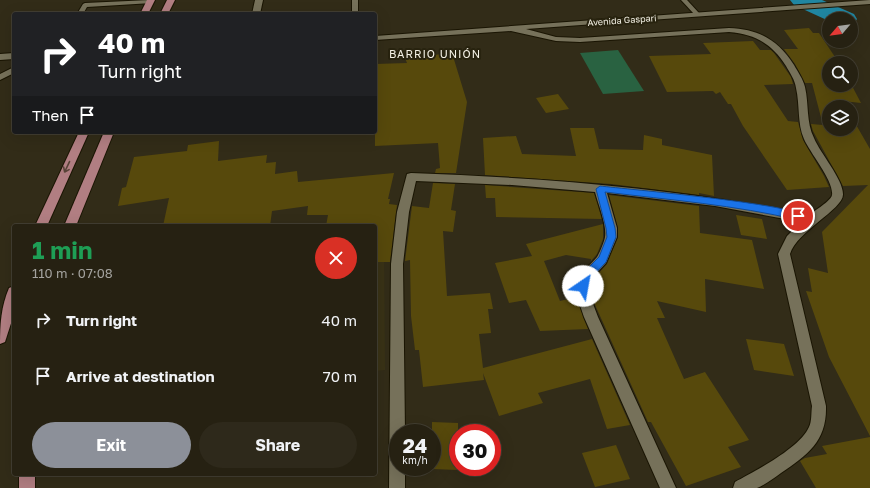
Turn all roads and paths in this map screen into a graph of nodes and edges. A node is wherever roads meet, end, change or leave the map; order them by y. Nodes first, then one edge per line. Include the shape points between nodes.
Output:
1 (171, 0) edge
2 (259, 0) edge
3 (355, 0) edge
4 (362, 0) edge
5 (684, 0) edge
6 (151, 1) edge
7 (867, 2) edge
8 (81, 12) edge
9 (145, 12) edge
10 (165, 12) edge
11 (256, 12) edge
12 (355, 12) edge
13 (697, 14) junction
14 (510, 28) junction
15 (377, 38) edge
16 (0, 56) edge
17 (12, 56) edge
18 (12, 71) edge
19 (0, 77) edge
20 (83, 134) edge
21 (108, 134) edge
22 (600, 189) junction
23 (813, 220) junction
24 (42, 224) edge
25 (71, 224) edge
26 (12, 299) edge
27 (0, 338) edge
28 (27, 476) edge
29 (27, 488) edge
30 (397, 488) edge
31 (668, 488) edge
32 (741, 488) edge

1 - 10 main road
2 - 11 street
3 - 4 lane
3 - 12 lane
5 - 13 lane
6 - 8 lane via 85,5
6 - 9 main road
7 - 13 street, Avenida Gaspari
13 - 14 street, Avenida Gaspari
14 - 15 street, Avenida Gaspari
14 - 23 street via 567,40 741,30 767,39 787,60 801,87 808,136 838,194 836,201
16 - 17 street
18 - 19 street
20 -> 24 main road
21 - 25 main road
22 - 23 street via 761,209
22 - 30 street via 411,176 403,212 397,264
22 - 31 street via 611,228 611,237 602,260 585,279 584,296 596,330
23 - 32 street via 788,242 784,254 819,406 817,427 811,439 795,453
26 - 27 main road
28 - 29 main road

